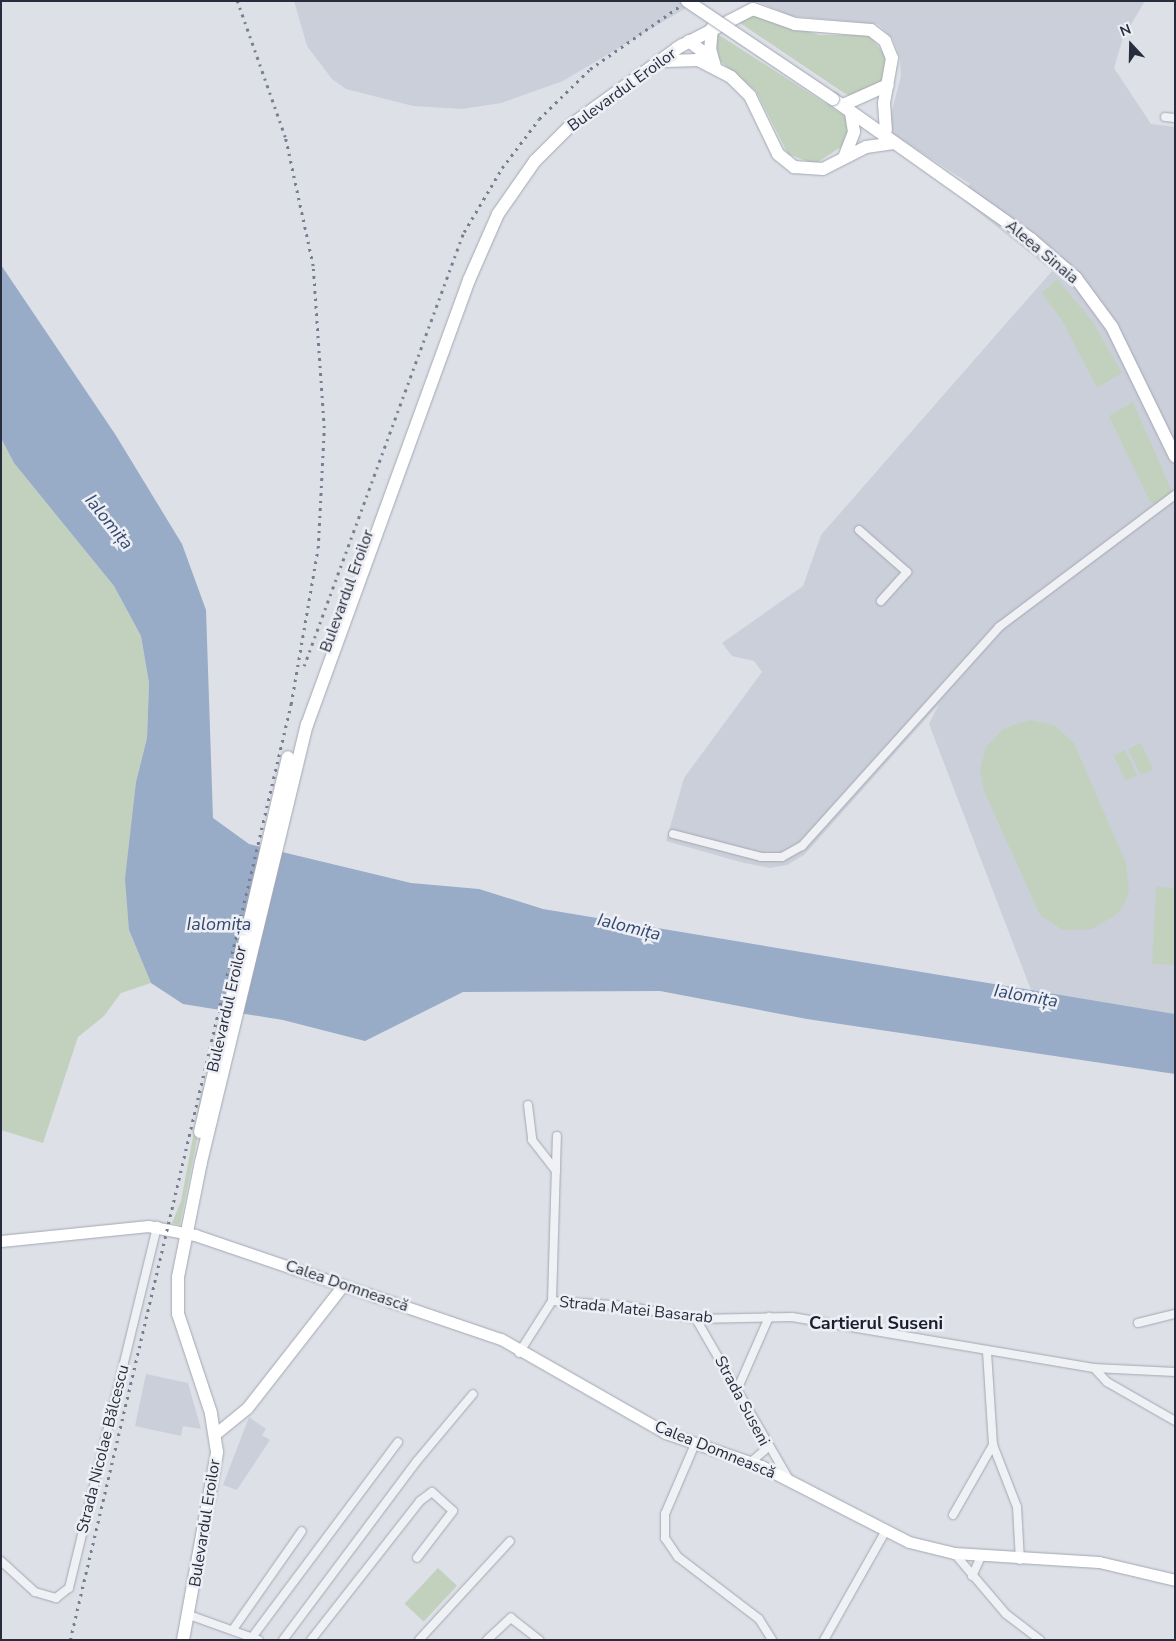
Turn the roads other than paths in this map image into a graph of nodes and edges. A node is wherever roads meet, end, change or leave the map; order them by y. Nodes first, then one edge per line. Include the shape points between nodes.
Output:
1 (687, 1) edge
2 (712, 28) junction
3 (686, 43) junction
4 (698, 60) junction
5 (666, 61) junction
6 (713, 62) junction
7 (888, 86) junction
8 (842, 106) junction
9 (1165, 117) dead end
10 (1175, 118) edge
11 (886, 130) junction
12 (894, 143) junction
13 (844, 158) junction
14 (1175, 441) edge
15 (1175, 456) edge
16 (1175, 495) edge
17 (859, 530) dead end
18 (881, 601) dead end
19 (281, 800) junction
20 (673, 834) dead end
21 (528, 1105) dead end
22 (557, 1136) dead end
23 (556, 1171) junction
24 (157, 1226) junction
25 (186, 1233) junction
26 (1, 1241) edge
27 (341, 1287) junction
28 (552, 1301) junction
29 (1175, 1314) edge
30 (768, 1317) junction
31 (696, 1319) junction
32 (1138, 1323) dead end
33 (520, 1351) junction
34 (987, 1352) junction
35 (1094, 1368) junction
36 (1175, 1372) edge
37 (736, 1390) junction
38 (473, 1394) dead end
39 (1175, 1421) edge
40 (215, 1434) junction
41 (398, 1442) dead end
42 (993, 1445) junction
43 (694, 1446) junction
44 (768, 1448) junction
45 (751, 1462) junction
46 (771, 1469) junction
47 (953, 1515) dead end
48 (302, 1531) dead end
49 (884, 1535) junction
50 (510, 1540) dead end
51 (956, 1555) junction
52 (416, 1558) dead end
53 (1020, 1558) junction
54 (980, 1559) junction
55 (1, 1561) edge
56 (972, 1576) junction
57 (1175, 1580) edge
58 (1175, 1586) edge
59 (189, 1615) junction
60 (234, 1628) junction
61 (256, 1638) edge
62 (828, 1639) edge
63 (183, 1640) edge
64 (283, 1640) edge
65 (311, 1640) edge
66 (419, 1640) edge
67 (487, 1640) edge
68 (539, 1640) edge
69 (772, 1640) edge
70 (1040, 1640) edge

1 - 8 main road, bridge
2 - 3 main road, Bulevardul Eroilor
2 - 6 main road
2 - 7 main road, Bulevardul Eroilor via 753,9 801,25 871,30 890,50
3 - 4 main road
3 - 5 main road, Bulevardul Eroilor
3 - 6 main road
3 - 19 main road, Bulevardul Eroilor via 567,120 529,158 492,211 446,320 313,683
4 - 5 main road
4 - 6 main road
5 - 19 main road, Bulevardul Eroilor via 571,125 535,161 498,214
6 - 13 main road via 750,96 785,161 815,171
7 - 8 main road
7 - 11 main road, Bulevardul Eroilor
8 - 11 main road, Aleea Sinaia
8 - 12 main road, Aleea Sinaia
8 - 13 main road via 854,132
9 - 10 street
11 - 14 main road, Aleea Sinaia via 1017,221 1079,272 1117,324
12 - 13 main road via 866,147
12 - 15 main road, Aleea Sinaia via 1032,240 1082,284 1118,339
16 - 20 street via 999,627 802,846 782,857 760,857
17 - 18 street via 907,572
19 - 25 main road, Bulevardul Eroilor via 187,1204
21 - 23 street via 532,1140
22 - 23 street
23 - 28 street
24 - 25 main road
24 - 26 main road
24 - 55 street, Strada Nicolae Bălcescu via 154,1256 69,1588 56,1598 35,1592
25 - 27 main road, Calea Domnească
25 - 27 main road, Calea Domnească via 209,1246
25 - 40 main road, Bulevardul Eroilor via 177,1305
27 - 33 main road, Calea Domnească
27 - 40 main road via 247,1408
28 - 31 street, Strada Matei Basarab via 626,1306
28 - 33 street, Strada Matei Basarab
29 - 32 street
30 - 31 street, Strada Matei Basarab
30 - 34 street, Strada Matei Basarab
30 - 37 street
31 - 37 street, Strada Suseni
33 - 43 main road, Calea Domnească
34 - 35 street, Strada Matei Basarab
34 - 42 street
35 - 36 street, Strada Matei Basarab
35 - 39 street via 1107,1382
37 - 44 street, Strada Suseni
38 - 64 street via 416,1461
40 - 59 main road, Bulevardul Eroilor via 211,1498
41 - 61 street
42 - 47 street
42 - 53 street via 1017,1507
43 - 45 main road, Calea Domnească
43 - 46 main road, Calea Domnească
43 - 69 street via 665,1514 665,1538 678,1557 759,1619
44 - 45 street
44 - 46 street, Strada Suseni
45 - 46 main road, Calea Domnească
46 - 49 main road, Calea Domnească
46 - 49 main road, Calea Domnească
48 - 60 street
49 - 51 main road, Calea Domnească
49 - 62 street
50 - 66 street
51 - 53 main road, Calea Domnească
51 - 54 main road
51 - 56 street
52 - 65 street via 453,1511 432,1492 420,1500
53 - 54 main road
53 - 57 main road, Calea Domnească via 1100,1562
53 - 58 main road via 1100,1568
54 - 56 street
56 - 70 street via 1014,1622
59 - 60 street
59 - 63 main road, Bulevardul Eroilor
60 - 61 street
67 - 68 street via 511,1618

